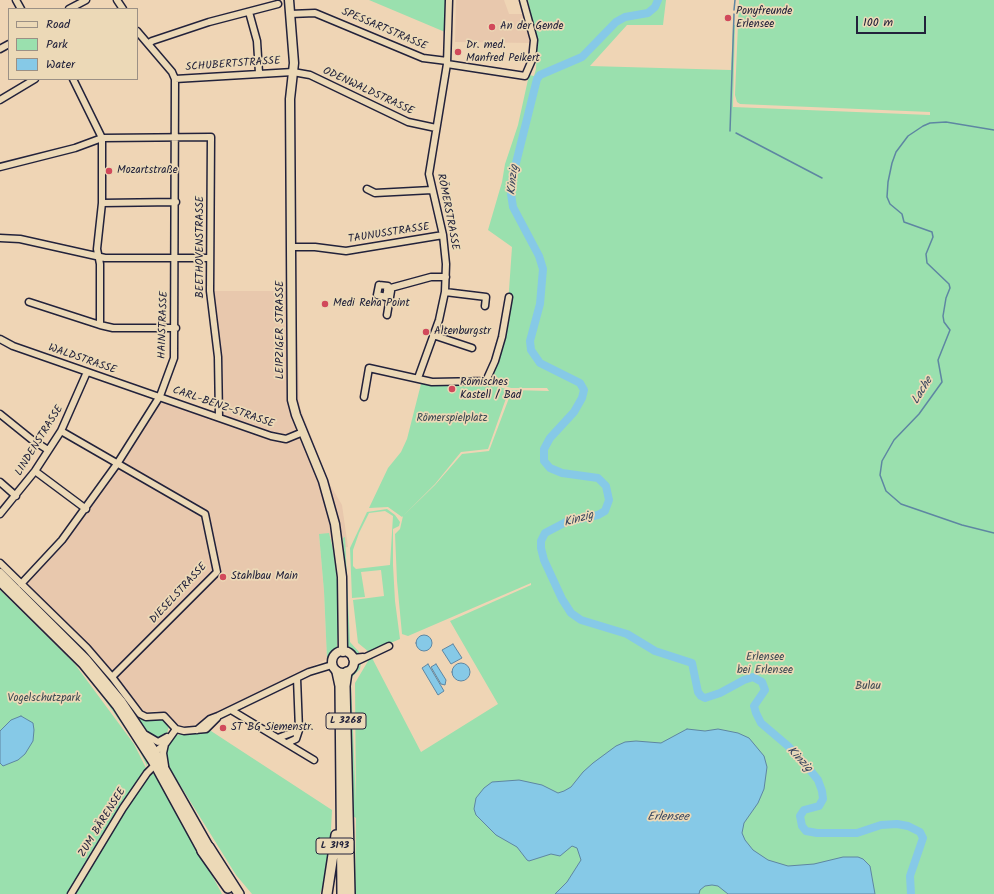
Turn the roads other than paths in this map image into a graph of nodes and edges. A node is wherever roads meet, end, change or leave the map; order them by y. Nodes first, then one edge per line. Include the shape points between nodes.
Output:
1 (86, 0) edge
2 (288, 0) edge
3 (449, 0) edge
4 (523, 0) edge
5 (278, 4) dead end
6 (71, 8) edge
7 (249, 12) junction
8 (290, 14) junction
9 (138, 32) edge
10 (148, 44) junction
11 (447, 63) junction
12 (293, 72) junction
13 (259, 73) junction
14 (175, 79) junction
15 (32, 80) edge
16 (73, 80) edge
17 (0, 100) edge
18 (436, 128) junction
19 (176, 137) junction
20 (102, 138) junction
21 (0, 167) edge
22 (367, 189) dead end
23 (432, 190) junction
24 (176, 202) junction
25 (102, 203) junction
26 (443, 235) junction
27 (0, 238) edge
28 (291, 247) junction
29 (99, 257) junction
30 (175, 258) junction
31 (210, 258) junction
32 (446, 277) junction
33 (445, 292) junction
34 (509, 297) dead end
35 (29, 302) dead end
36 (484, 306) dead end
37 (387, 315) dead end
38 (100, 325) junction
39 (176, 328) junction
40 (433, 335) junction
41 (0, 339) edge
42 (472, 348) dead end
43 (88, 372) junction
44 (418, 378) junction
45 (160, 396) junction
46 (364, 397) dead end
47 (0, 414) edge
48 (219, 417) junction
49 (60, 431) junction
50 (303, 432) junction
51 (48, 450) junction
52 (117, 464) junction
53 (35, 471) junction
54 (0, 482) edge
55 (16, 496) junction
56 (86, 509) junction
57 (0, 514) edge
58 (0, 563) edge
59 (0, 573) edge
60 (0, 582) edge
61 (21, 584) junction
62 (389, 646) dead end
63 (344, 652) junction
64 (353, 660) junction
65 (335, 668) junction
66 (348, 672) junction
67 (112, 677) junction
68 (297, 678) junction
69 (231, 710) junction
70 (176, 729) junction
71 (299, 730) junction
72 (143, 732) junction
73 (278, 738) junction
74 (166, 742) junction
75 (287, 743) junction
76 (146, 750) junction
77 (156, 752) junction
78 (314, 760) dead end
79 (155, 765) junction
80 (166, 771) junction
81 (340, 798) junction
82 (206, 849) junction
83 (227, 876) junction
84 (71, 894) edge
85 (227, 894) edge
86 (233, 894) edge
87 (239, 894) edge
88 (243, 894) edge
89 (327, 894) edge
90 (342, 894) edge
91 (350, 894) edge

1 - 6 street
2 - 8 main road, LEIPZIGER STRASSE
3 - 11 street, RÖMERSTRASSE
4 - 11 street via 534,40 532,60 525,76
5 - 7 street
7 - 10 street via 209,22
7 - 13 street via 257,41
8 - 11 street, SPESSARTSTRASSE via 315,12 423,58
8 - 12 main road, LEIPZIGER STRASSE
9 - 10 street
10 - 14 street
11 - 18 street, RÖMERSTRASSE
12 - 13 street, SCHUBERTSTRASSE
12 - 18 street, ODENWALDSTRASSE via 310,75 408,122
12 - 28 main road, LEIPZIGER STRASSE via 290,99
13 - 14 street, SCHUBERTSTRASSE
14 - 19 street, HAINSTRASSE
15 - 17 street
16 - 20 street
18 - 23 street, RÖMERSTRASSE via 429,174
19 - 20 street
19 - 24 street, HAINSTRASSE
19 - 31 street, BEETHOVENSTRASSE via 211,137
20 - 21 street via 75,148
20 - 25 street
22 - 23 street via 375,193
23 - 26 street, RÖMERSTRASSE
24 - 25 street
24 - 30 street, HAINSTRASSE
25 - 29 street via 97,249
26 - 28 street, TAUNUSSTRASSE via 346,251
26 - 32 street, RÖMERSTRASSE
27 - 29 street via 20,239
28 - 50 main road, LEIPZIGER STRASSE via 292,392 293,407
29 - 30 street
29 - 38 street
30 - 31 street
30 - 39 street, HAINSTRASSE
31 - 48 street, BEETHOVENSTRASSE via 210,291 218,357
32 - 33 street, RÖMERSTRASSE
32 - 37 street via 431,277 390,288
33 - 36 street via 486,297
33 - 40 street, RÖMERSTRASSE
34 - 44 street via 502,337 486,381 432,382
35 - 38 street
38 - 39 street via 113,328
39 - 45 street, HAINSTRASSE via 174,358
40 - 42 street
40 - 44 street, RÖMERSTRASSE
41 - 43 street, WALDSTRASSE via 12,346
43 - 45 street, WALDSTRASSE
43 - 49 street, LINDENSTRASSE
44 - 46 street via 369,368
45 - 48 street, CARL-BENZ-STRASSE
45 - 52 street, HAINSTRASSE
47 - 51 street
48 - 50 street, CARL-BENZ-STRASSE via 286,439
49 - 51 street, LINDENSTRASSE
49 - 52 street
50 - 63 main road, LEIPZIGER STRASSE via 323,481 335,524 342,577
51 - 53 street, LINDENSTRASSE
52 - 56 street, HAINSTRASSE
52 - 67 street, DIESELSTRASSE via 205,514 217,572
53 - 55 street, LINDENSTRASSE
53 - 56 street
54 - 55 street
55 - 57 street, LINDENSTRASSE
56 - 61 street, HAINSTRASSE via 59,544
58 - 61 street
59 - 72 main road via 91,663
60 - 76 main road via 91,673
61 - 67 street via 68,628
62 - 64 street
63 - 64 main road
63 - 65 main road via 334,656
64 - 66 main road, L 3268 via 352,668
65 - 66 main road
65 - 68 street via 315,670
65 - 81 highway, L 3268 via 340,686
66 - 91 highway, L 3268 via 345,686
67 - 70 street via 140,714 146,717 164,716
68 - 69 street
68 - 71 street
69 - 70 street via 210,719 197,730
69 - 73 street
70 - 72 street via 158,742
70 - 74 street
71 - 73 street
71 - 75 street via 296,739
72 - 77 main road
73 - 75 street
74 - 77 street
74 - 80 street via 163,753
75 - 78 street
76 - 77 street
76 - 79 main road
77 - 79 street
77 - 80 main road
79 - 80 street
79 - 82 main road
79 - 84 street, ZUM BÄRENSEE via 123,808
80 - 82 main road
81 - 89 highway, L 3193
81 - 90 highway, L 3268
82 - 83 highway
82 - 85 highway
82 - 86 highway
83 - 87 highway
83 - 88 highway

